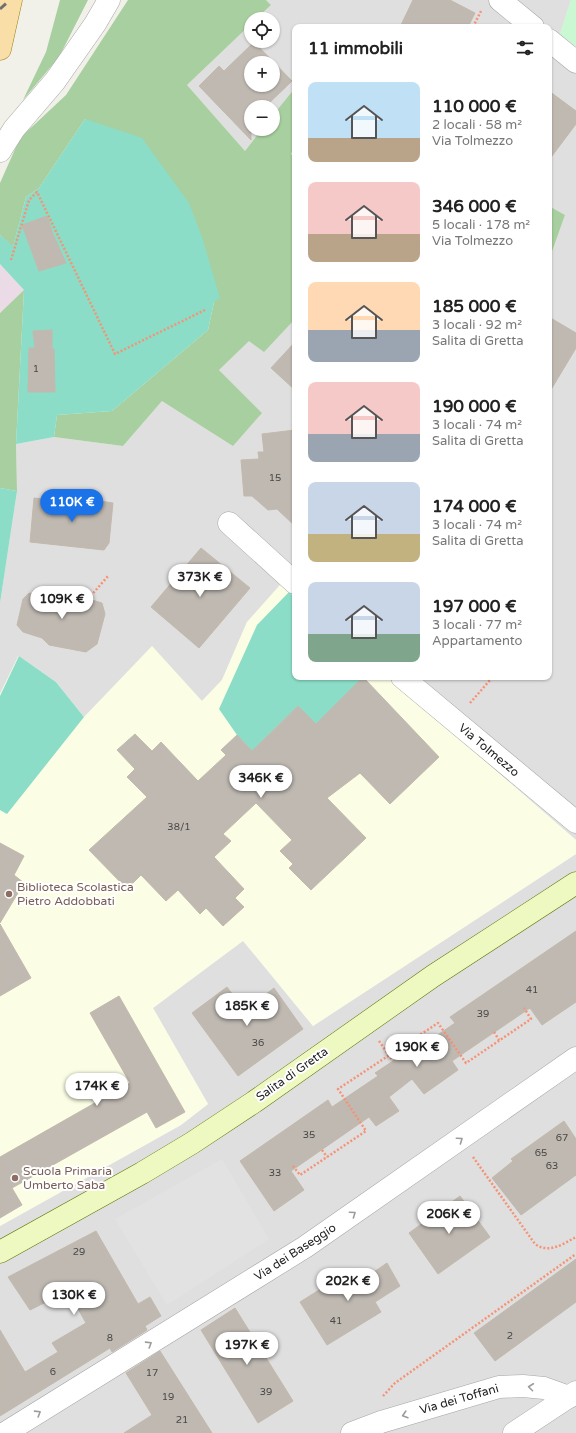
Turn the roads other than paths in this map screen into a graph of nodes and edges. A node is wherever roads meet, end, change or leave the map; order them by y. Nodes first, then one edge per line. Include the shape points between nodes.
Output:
1 (11, 0) edge
2 (109, 0) edge
3 (492, 3) edge
4 (528, 24) edge
5 (552, 42) edge
6 (0, 49) edge
7 (576, 62) edge
8 (0, 151) edge
9 (229, 523) dead end
10 (292, 581) edge
11 (406, 680) edge
12 (576, 822) edge
13 (576, 883) edge
14 (576, 1058) edge
15 (0, 1252) edge
16 (572, 1395) edge
17 (5, 1433) edge
18 (352, 1433) edge
19 (514, 1433) edge

1 - 6 main road
2 - 8 street via 55,81
3 - 4 street
5 - 7 street
9 - 10 street
11 - 12 street, Via Tolmezzo
13 - 15 main road, Salita di Gretta via 427,981 192,1143
17 -> 14 street, Via dei Baseggio via 305,1247
16 -> 18 street, Via dei Toffani via 544,1388 499,1387
16 - 19 street

